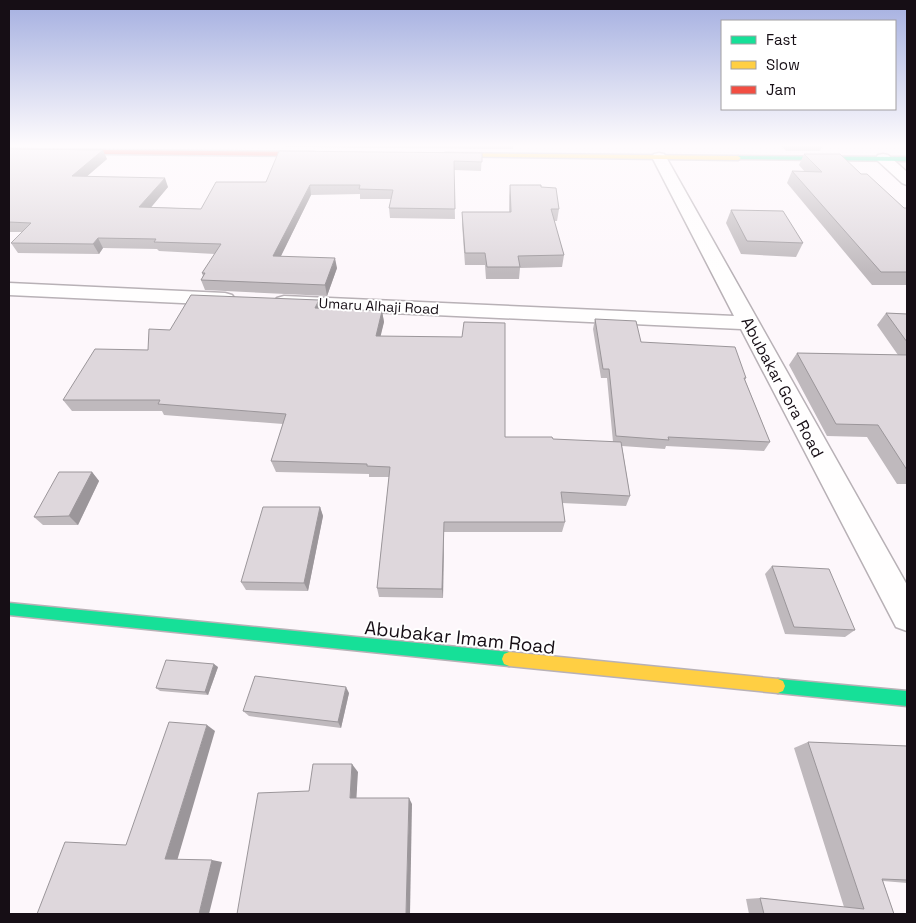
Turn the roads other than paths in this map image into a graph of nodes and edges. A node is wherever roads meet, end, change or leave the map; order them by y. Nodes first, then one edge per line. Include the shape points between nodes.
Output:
1 (676, 188) edge
2 (9, 289) edge
3 (749, 323) junction
4 (9, 609) edge
5 (907, 616) edge
6 (907, 700) edge

1 - 3 street, Abubakar Gora Road
2 - 3 street, Umaru Alhaji Road
3 - 5 street, Abubakar Gora Road
4 - 6 street, Abubakar Imam Road

